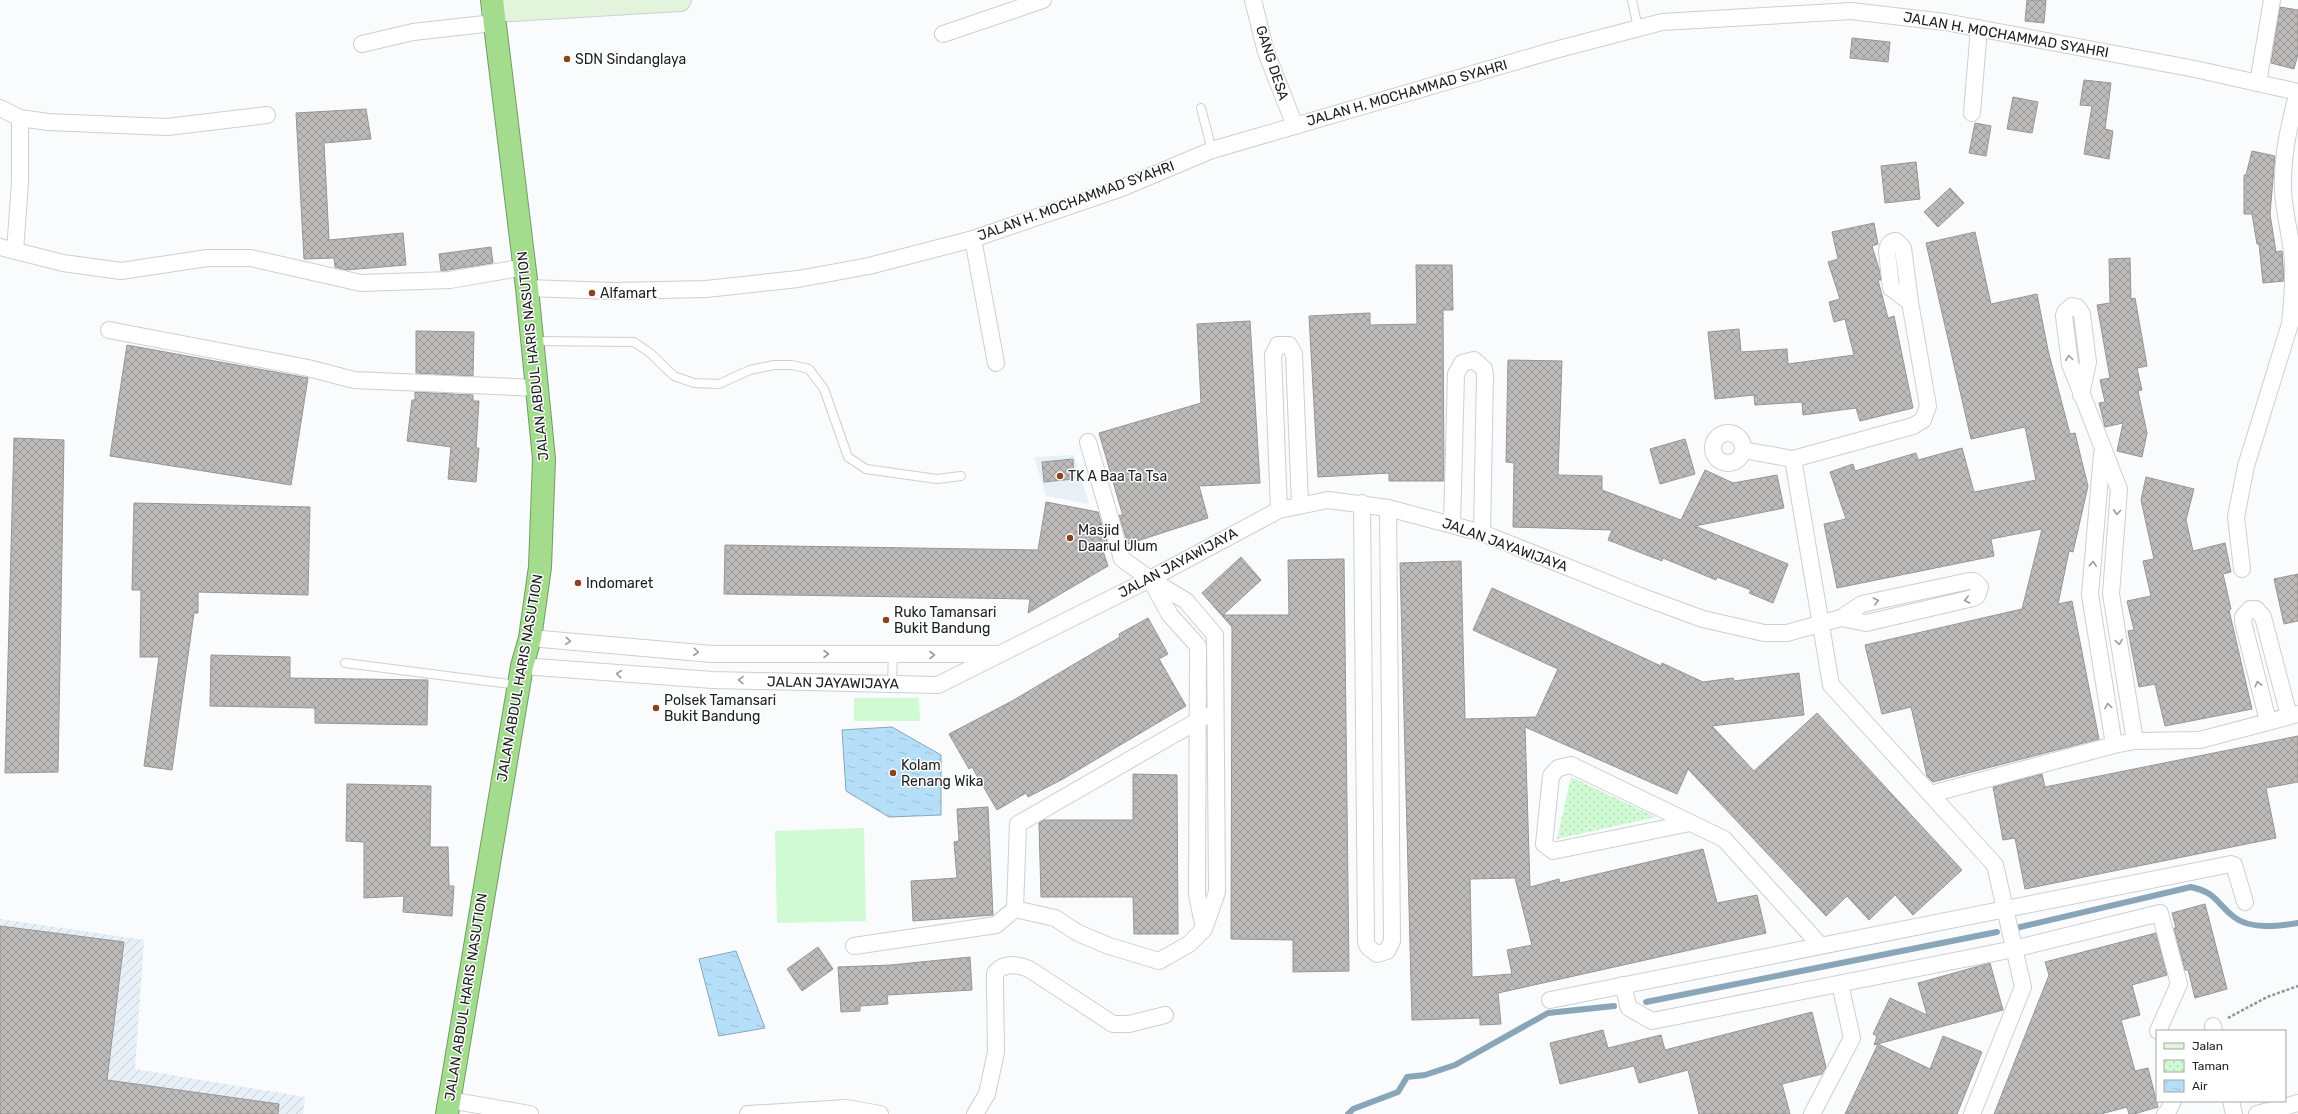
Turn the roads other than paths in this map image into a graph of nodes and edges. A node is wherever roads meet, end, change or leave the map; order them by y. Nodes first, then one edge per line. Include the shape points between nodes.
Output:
1 (680, 0) edge
2 (1043, 0) edge
3 (1253, 0) edge
4 (1632, 0) edge
5 (2272, 0) edge
6 (1024, 3) edge
7 (1853, 5) edge
8 (493, 12) edge
9 (1638, 28) junction
10 (1979, 28) junction
11 (943, 34) dead end
12 (362, 44) dead end
13 (2258, 83) junction
14 (2298, 92) edge
15 (0, 108) edge
16 (1201, 108) dead end
17 (1972, 113) dead end
18 (267, 115) dead end
19 (20, 118) junction
20 (1295, 126) junction
21 (1212, 150) junction
22 (973, 239) junction
23 (8, 249) edge
24 (526, 277) junction
25 (1910, 302) dead end
26 (109, 330) dead end
27 (533, 341) junction
28 (996, 363) dead end
29 (538, 388) junction
30 (2081, 395) dead end
31 (1088, 442) dead end
32 (2102, 449) junction
33 (1743, 450) dead end
34 (1793, 459) junction
35 (961, 476) dead end
36 (2118, 489) junction
37 (2100, 490) junction
38 (1362, 503) junction
39 (1300, 504) junction
40 (1388, 508) junction
41 (1279, 510) junction
42 (1452, 524) junction
43 (1482, 533) junction
44 (2242, 569) dead end
45 (1150, 579) junction
46 (2111, 594) junction
47 (2090, 595) junction
48 (1842, 618) junction
49 (1820, 625) junction
50 (530, 638) junction
51 (1002, 654) junction
52 (893, 655) junction
53 (345, 663) dead end
54 (521, 676) junction
55 (892, 684) junction
56 (1216, 711) junction
57 (2293, 715) edge
58 (1198, 720) junction
59 (2268, 721) junction
60 (1389, 728) junction
61 (1364, 729) junction
62 (2135, 741) junction
63 (2114, 745) junction
64 (1931, 794) junction
65 (1690, 823) junction
66 (2245, 902) dead end
67 (2005, 908) junction
68 (1016, 909) junction
69 (1204, 929) junction
70 (1820, 945) junction
71 (854, 946) dead end
72 (2014, 948) junction
73 (1840, 984) junction
74 (1623, 985) junction
75 (1550, 1000) dead end
76 (1164, 1015) dead end
77 (2158, 1030) edge
78 (2172, 1102) edge
79 (2231, 1102) edge
80 (2298, 1104) edge
81 (448, 1107) edge
82 (530, 1114) edge
83 (748, 1114) edge
84 (880, 1114) edge
85 (975, 1114) edge
86 (1812, 1114) edge
87 (1972, 1114) edge
88 (2165, 1114) edge
89 (2234, 1114) edge
90 (2257, 1114) edge

1 - 8 street
2 - 6 street
3 - 20 street, GANG DESA via 1266,52
4 - 9 lane
5 - 13 street
6 - 11 street
7 - 9 street, JALAN H. MOCHAMMAD SYAHRI via 1662,22
7 - 10 street, JALAN H. MOCHAMMAD SYAHRI
8 - 12 street
8 - 24 highway, JALAN ABDUL HARIS NASUTION
9 - 20 street, JALAN H. MOCHAMMAD SYAHRI
10 - 13 street, JALAN H. MOCHAMMAD SYAHRI
10 - 17 street
13 - 14 street, JALAN H. MOCHAMMAD SYAHRI
14 - 44 street via 2287,132 2283,160 2283,192 2293,262 2290,324 2246,466 2236,517
15 - 19 street
16 - 21 lane
18 - 19 street via 167,127 48,122
19 - 23 street via 20,182
20 - 21 street, JALAN H. MOCHAMMAD SYAHRI
21 - 22 street, JALAN H. MOCHAMMAD SYAHRI via 1122,188
22 - 24 street, JALAN H. MOCHAMMAD SYAHRI via 869,266 798,279 712,289 614,291
22 - 28 street
23 - 24 street, JALAN H. MOCHAMMAD SYAHRI via 63,263 121,271 207,258 251,258 361,283
24 - 27 highway, JALAN ABDUL HARIS NASUTION
25 - 34 street via 1928,406 1923,420 1913,426
26 - 29 street via 308,368 354,380
27 - 29 highway, JALAN ABDUL HARIS NASUTION
27 - 35 lane via 634,342 674,376 694,383 720,384 750,370 774,365 792,365 809,369 824,389 848,457 866,469 937,479
29 - 50 highway, JALAN ABDUL HARIS NASUTION via 544,459 540,567
30 - 32 street
31 - 45 street via 1122,559
32 - 36 street
32 - 37 street
33 - 34 street
34 - 49 street
36 - 37 street via 2111,483
36 -> 46 street
47 -> 37 street
38 - 39 street, JALAN JAYAWIJAYA via 1328,500
38 - 40 street, JALAN JAYAWIJAYA
38 - 61 street
39 - 41 street, JALAN JAYAWIJAYA
39 - 41 street via 1294,354 1289,345 1283,344 1278,345 1273,354
40 - 42 street, JALAN JAYAWIJAYA
40 - 60 street
41 - 45 street, JALAN JAYAWIJAYA
42 - 43 street, JALAN JAYAWIJAYA
42 - 43 street via 1456,374 1462,363 1474,360 1484,369 1485,375
43 - 49 street, JALAN JAYAWIJAYA via 1703,619 1764,633 1787,634
45 - 51 street, JALAN JAYAWIJAYA
45 - 56 street via 1186,601 1216,635
45 - 58 street via 1170,615 1198,646
46 - 47 street
46 -> 62 street
63 -> 47 street
48 -> 48 street via 1862,604 1969,581 1974,581 1980,587 1977,596 1973,598 1881,619 1866,622
48 - 49 street, JALAN JAYAWIJAYA
49 - 64 street via 1831,685
50 -> 52 street, JALAN JAYAWIJAYA via 712,654
50 - 54 highway, JALAN ABDUL HARIS NASUTION
52 -> 51 street, JALAN JAYAWIJAYA
51 - 55 street, JALAN JAYAWIJAYA via 938,685
52 - 55 lane
53 - 54 lane
55 -> 54 street, JALAN JAYAWIJAYA
54 - 81 highway, JALAN ABDUL HARIS NASUTION
56 - 58 street
56 - 69 street via 1217,892
57 - 59 street
59 -> 57 street via 2243,622 2243,616 2250,609 2256,609 2263,617
58 - 68 street via 1018,824
58 - 69 street via 1197,894
59 - 62 street via 2200,740
60 - 61 street
60 - 61 street via 1392,941 1391,947 1382,954 1371,952 1366,942
62 - 63 street
63 - 64 street
64 - 67 street via 1995,865
65 - 65 street via 1553,851 1544,844 1551,776 1558,768 1570,765
65 - 70 street via 1724,839
66 - 67 street via 2234,865 2231,864
67 - 70 street
67 - 72 street
68 - 69 street via 1055,918 1078,933 1159,962 1189,944
68 - 71 street via 996,925
70 - 74 street
72 - 73 street
72 - 77 street via 2160,913 2179,984
72 - 87 street via 2023,987
73 - 74 street via 1652,1021 1629,1008
73 - 86 street via 1852,1038
74 - 75 street
76 - 85 street via 1129,1024 1114,1024 1029,969 1013,965 1002,967 995,973 996,1052 987,1094
78 - 88 street
79 - 89 street
80 - 90 street
81 - 82 street
83 - 84 street via 846,1108

